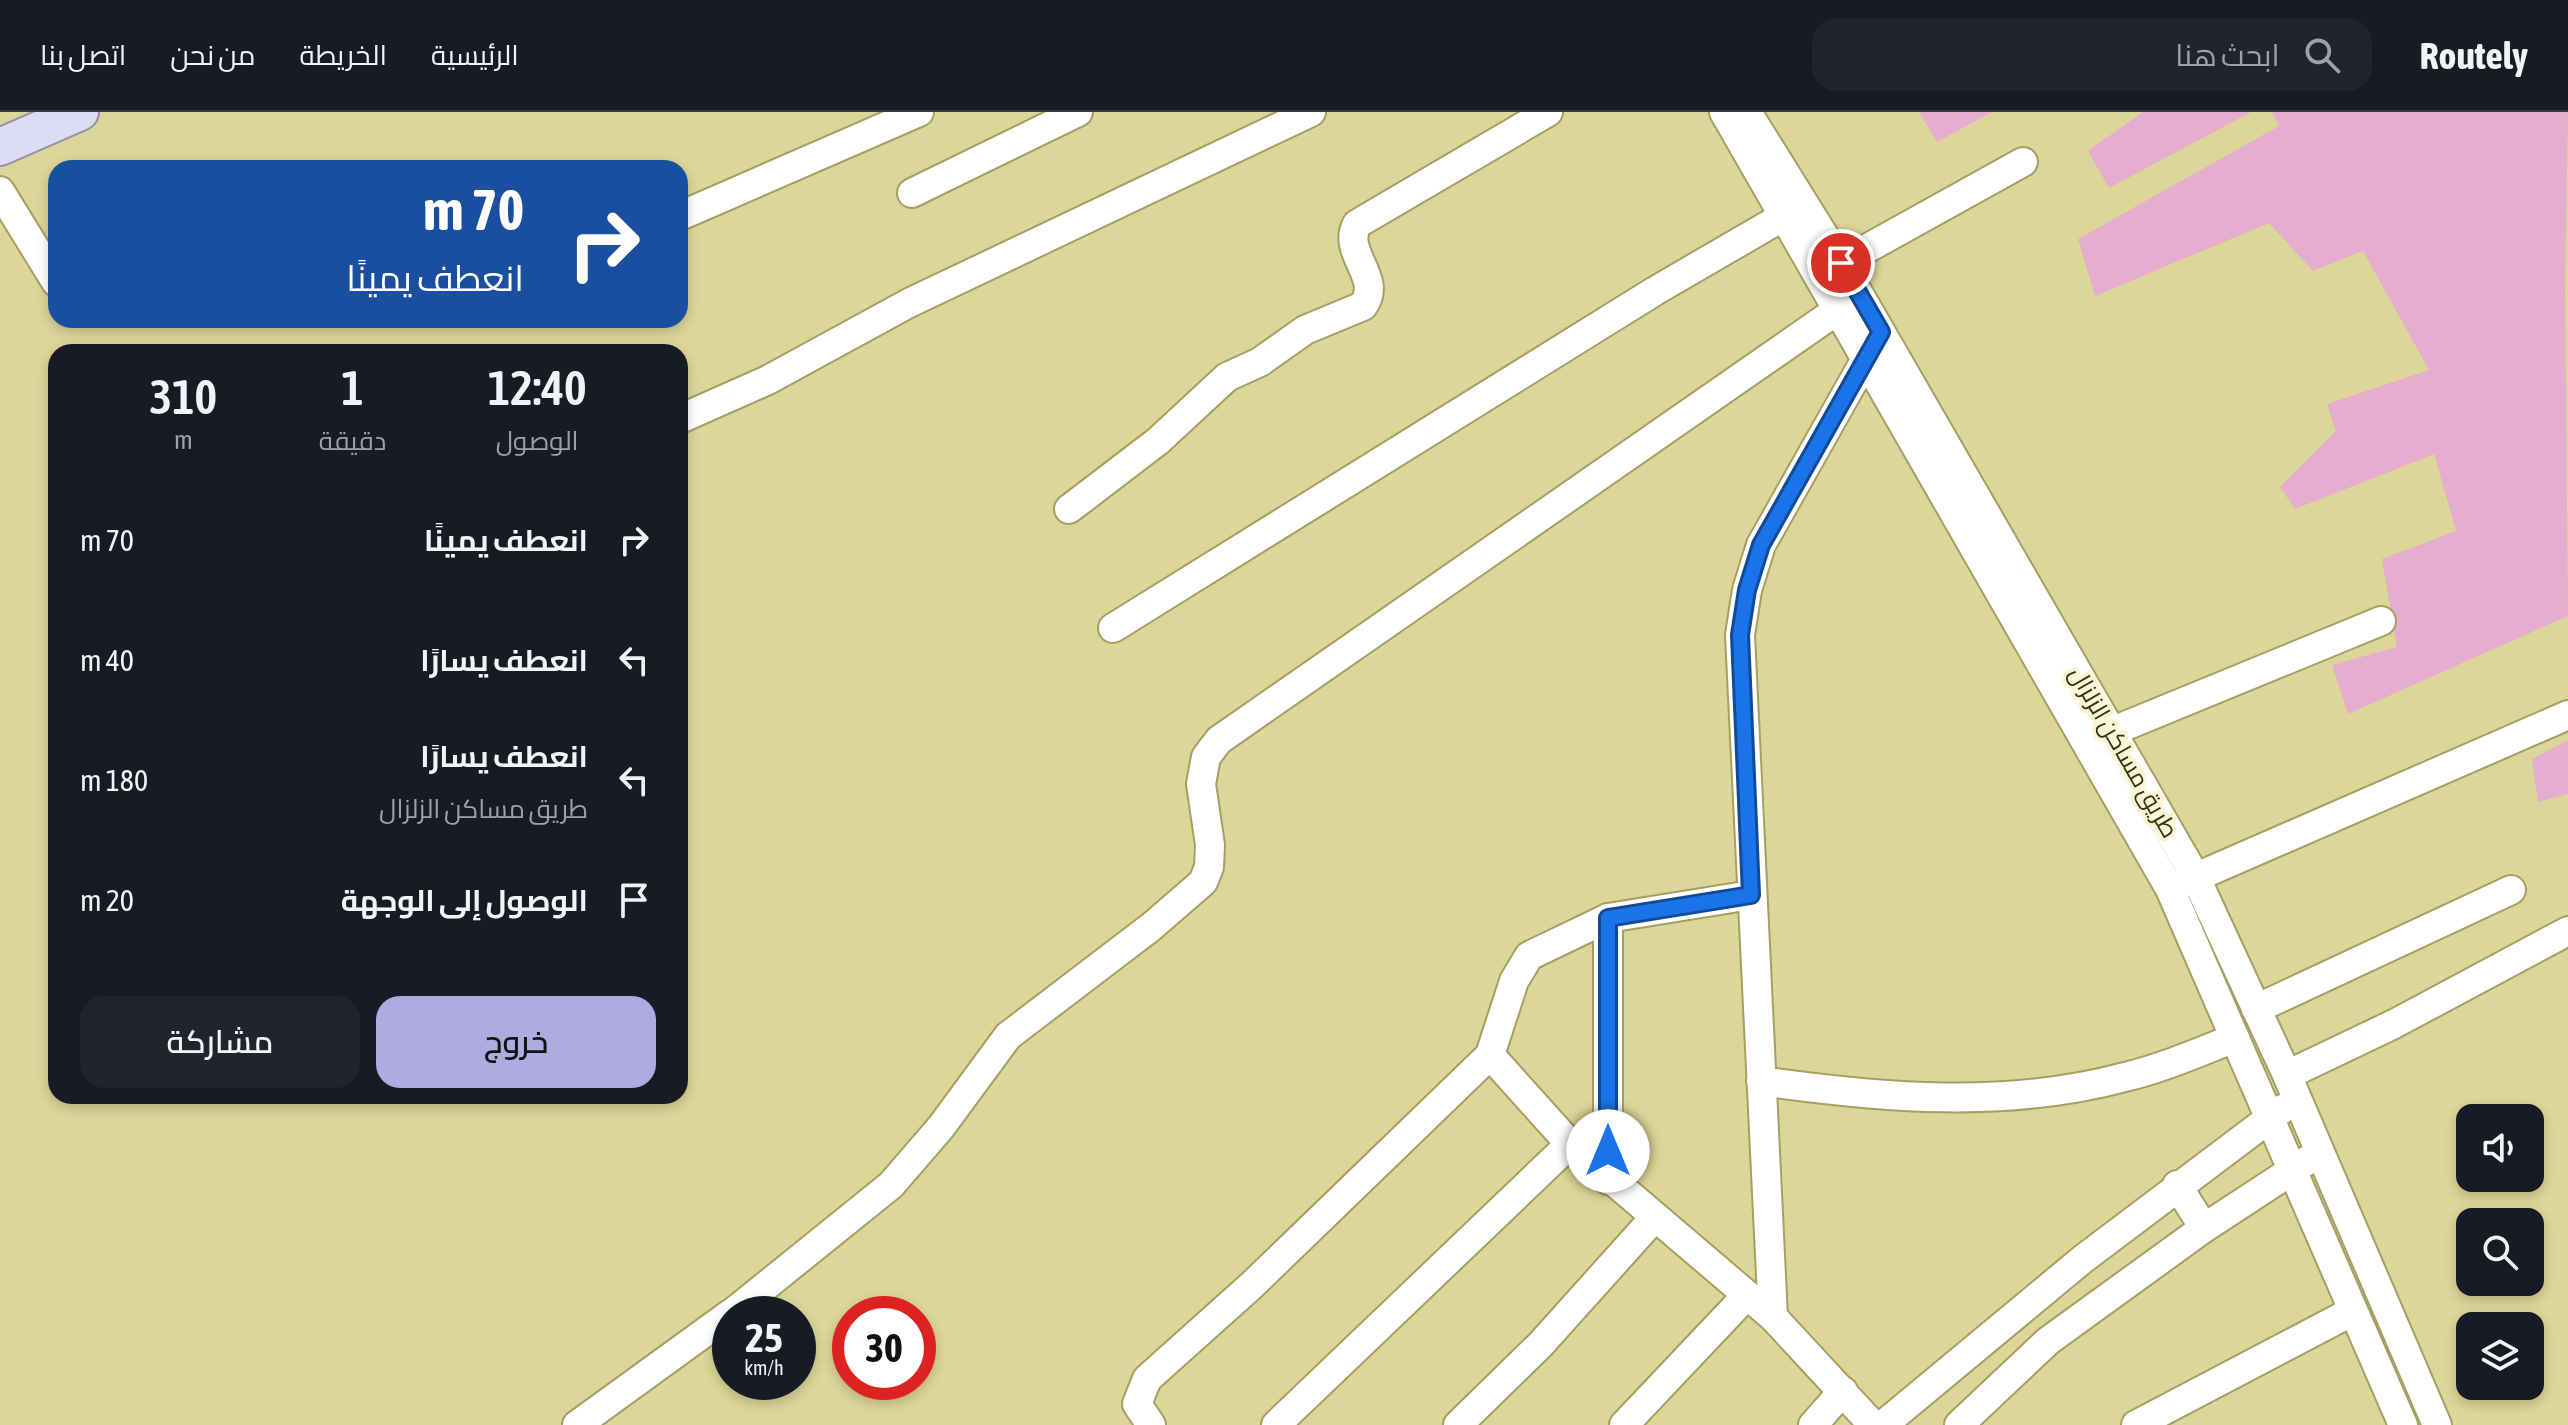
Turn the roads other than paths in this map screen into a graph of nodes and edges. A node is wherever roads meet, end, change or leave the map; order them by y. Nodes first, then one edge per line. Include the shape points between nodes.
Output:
1 (80, 112) edge
2 (919, 112) edge
3 (1078, 112) edge
4 (1311, 112) edge
5 (1548, 112) edge
6 (1724, 112) edge
7 (1747, 112) edge
8 (0, 147) edge
9 (2023, 162) dead end
10 (0, 191) edge
11 (912, 193) dead end
12 (688, 213) edge
13 (1784, 216) junction
14 (1841, 263) junction
15 (48, 269) edge
16 (1839, 309) junction
17 (1874, 344) junction
18 (688, 415) edge
19 (1069, 509) dead end
20 (2381, 621) dead end
21 (1113, 628) dead end
22 (2568, 715) edge
23 (2113, 731) junction
24 (2195, 876) junction
25 (2170, 889) junction
26 (2511, 890) dead end
27 (1751, 895) junction
28 (1608, 918) junction
29 (2568, 931) edge
30 (2256, 1009) junction
31 (2235, 1038) junction
32 (1490, 1055) junction
33 (1761, 1081) junction
34 (2291, 1087) junction
35 (2270, 1118) junction
36 (1570, 1144) junction
37 (2319, 1153) junction
38 (2293, 1170) junction
39 (1608, 1180) junction
40 (2177, 1185) junction
41 (1655, 1217) junction
42 (2204, 1228) junction
43 (1747, 1295) junction
44 (752, 1296) edge
45 (2353, 1311) junction
46 (1773, 1317) junction
47 (712, 1327) edge
48 (1843, 1391) junction
49 (577, 1425) edge
50 (1151, 1425) edge
51 (1276, 1425) edge
52 (1458, 1425) edge
53 (1624, 1425) edge
54 (1813, 1425) edge
55 (1873, 1425) edge
56 (1883, 1425) edge
57 (1959, 1425) edge
58 (2136, 1425) edge
59 (2403, 1425) edge
60 (2437, 1425) edge

1 - 8 main road
2 - 12 street
3 - 11 street
4 - 18 street via 909,303 768,380
5 - 19 street via 1357,224 1351,242 1369,287 1363,306 1305,330 1260,362 1227,377 1158,441
6 - 13 street, طريق مساكن الزلزال
7 - 14 street, طريق مساكن الزلزال
9 - 14 street
10 - 15 street
13 - 16 street, طريق مساكن الزلزال
13 - 21 street
14 - 17 street, طريق مساكن الزلزال
16 - 17 street, طريق مساكن الزلزال
16 - 44 street via 1219,740 1206,757 1201,784 1210,845 1203,882 1008,1036 891,1185
17 - 23 street, طريق مساكن الزلزال
17 - 25 street, طريق مساكن الزلزال
17 - 27 street via 1761,545 1747,590 1740,635
20 - 23 street
22 - 24 street
23 - 24 street, طريق مساكن الزلزال
24 - 25 street
24 - 30 street, طريق مساكن الزلزال
25 - 31 street, طريق مساكن الزلزال
26 - 30 street
27 - 28 street
27 - 33 street
28 - 32 street via 1529,956 1514,981
28 - 39 street
29 - 34 street via 2394,1024
30 - 34 street, طريق مساكن الزلزال
31 - 33 street via 2125,1078 1985,1097 1844,1093
31 - 35 street, طريق مساكن الزلزال
32 - 36 street
32 - 50 street via 1147,1379 1137,1404
33 - 46 street
34 - 35 street
34 - 37 street, طريق مساكن الزلزال
35 - 38 street, طريق مساكن الزلزال
35 - 40 street
36 - 39 street
36 - 51 street
37 - 38 street
37 - 60 street, طريق مساكن الزلزال
38 - 42 street
38 - 45 street, طريق مساكن الزلزال
39 - 41 street
40 - 42 street
40 - 56 street
41 - 43 street
41 - 52 street via 1541,1344
42 - 57 street via 2048,1341
43 - 46 street
43 - 53 street
45 - 58 street
45 - 59 street, طريق مساكن الزلزال
46 - 48 street
47 - 49 street
48 - 54 street
48 - 55 street

